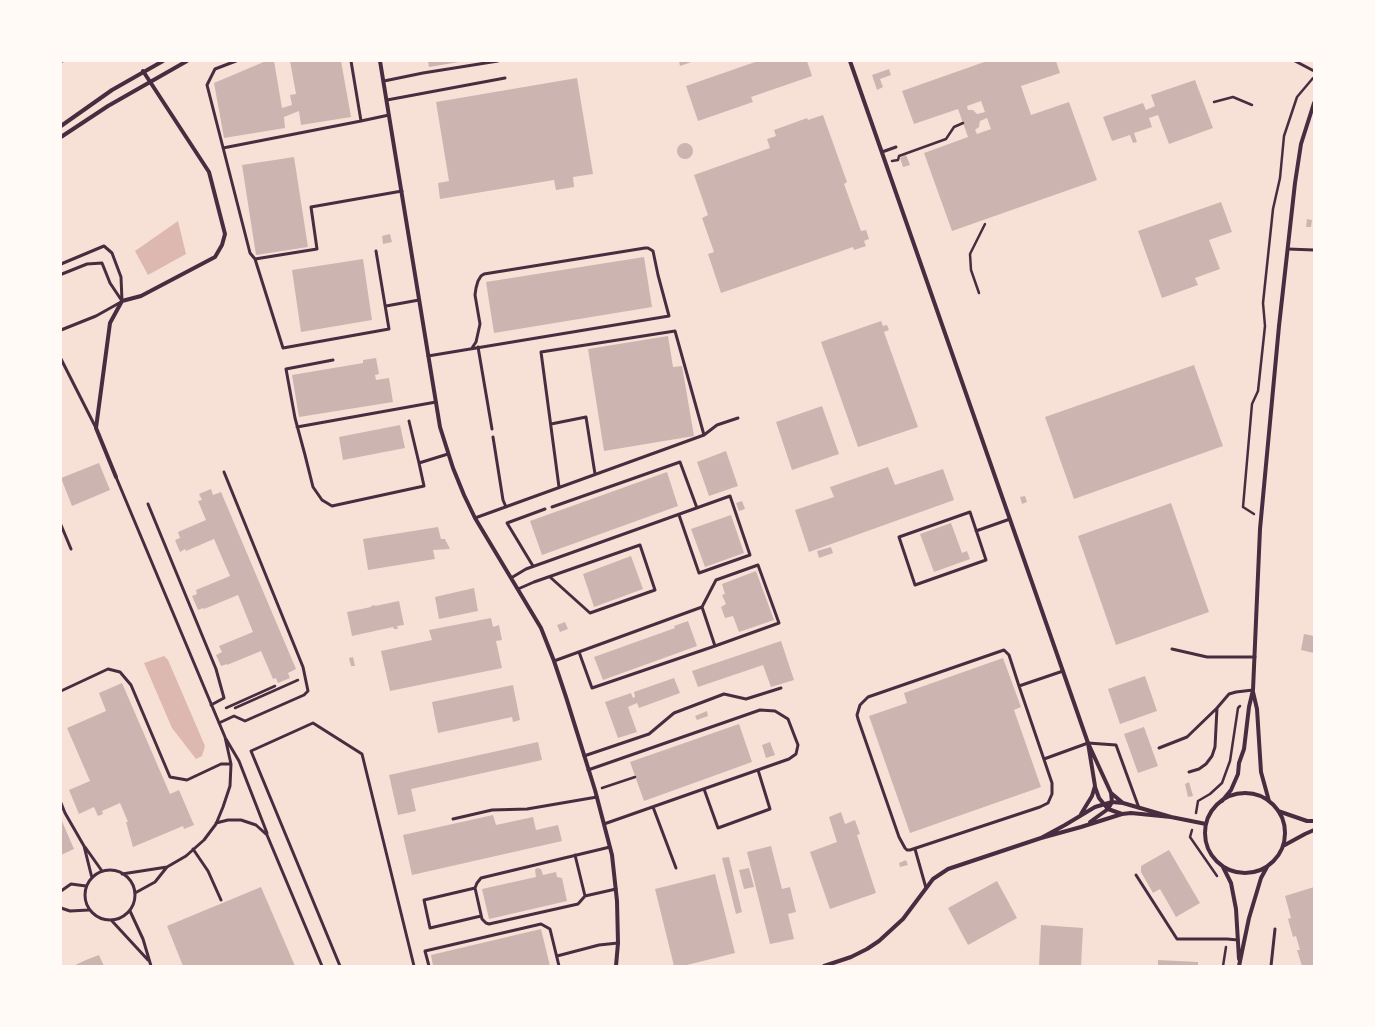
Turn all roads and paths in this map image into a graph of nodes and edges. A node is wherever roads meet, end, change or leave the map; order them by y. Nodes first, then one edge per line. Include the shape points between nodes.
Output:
1 (163, 61) edge
2 (188, 61) edge
3 (236, 61) edge
4 (350, 61) edge
5 (380, 61) edge
6 (498, 61) edge
7 (850, 61) edge
8 (1295, 61) edge
9 (143, 71) junction
10 (1314, 71) edge
11 (505, 78) dead end
12 (384, 81) junction
13 (150, 82) junction
14 (1309, 84) dead end
15 (386, 100) junction
16 (1214, 102) dead end
17 (1314, 103) edge
18 (1252, 105) dead end
19 (389, 115) junction
20 (361, 121) junction
21 (963, 123) dead end
22 (61, 126) edge
23 (62, 137) edge
24 (896, 147) dead end
25 (223, 148) junction
26 (882, 152) junction
27 (885, 164) junction
28 (402, 191) junction
29 (985, 224) dead end
30 (1288, 249) junction
31 (1314, 250) edge
32 (376, 251) dead end
33 (255, 259) junction
34 (61, 264) edge
35 (62, 274) edge
36 (979, 293) dead end
37 (419, 300) junction
38 (122, 301) junction
39 (386, 306) junction
40 (61, 330) edge
41 (478, 347) junction
42 (472, 348) junction
43 (428, 356) junction
44 (61, 359) edge
45 (333, 360) dead end
46 (436, 402) junction
47 (738, 418) dead end
48 (409, 421) dead end
49 (551, 424) junction
50 (297, 426) junction
51 (96, 428) junction
52 (492, 429) dead end
53 (704, 435) junction
54 (493, 437) dead end
55 (448, 454) junction
56 (419, 463) junction
57 (224, 472) dead end
58 (595, 474) junction
59 (116, 477) joint
60 (559, 487) junction
61 (148, 504) dead end
62 (506, 507) junction
63 (552, 507) dead end
64 (697, 508) junction
65 (545, 509) dead end
66 (679, 515) junction
67 (475, 518) junction
68 (1261, 519) junction
69 (1010, 520) junction
70 (61, 525) edge
71 (976, 531) junction
72 (71, 549) dead end
73 (533, 566) junction
74 (550, 577) junction
75 (511, 578) junction
76 (518, 589) junction
77 (702, 607) junction
78 (714, 646) junction
79 (1172, 649) dead end
80 (579, 652) junction
81 (1254, 657) junction
82 (554, 661) junction
83 (1063, 671) junction
84 (301, 676) dead end
85 (275, 686) dead end
86 (1020, 686) junction
87 (781, 688) dead end
88 (1253, 690) junction
89 (61, 691) edge
90 (211, 705) junction
91 (1218, 708) junction
92 (215, 714) junction
93 (219, 722) junction
94 (225, 737) junction
95 (1088, 744) junction
96 (1159, 748) dead end
97 (584, 756) junction
98 (1044, 759) junction
99 (231, 764) junction
100 (588, 770) junction
101 (758, 770) junction
102 (1189, 772) dead end
103 (635, 777) dead end
104 (1095, 786) junction
105 (704, 789) junction
106 (595, 790) junction
107 (1111, 793) junction
108 (597, 797) junction
109 (1222, 801) junction
110 (1269, 801) junction
111 (1112, 802) junction
112 (61, 803) edge
113 (1104, 804) junction
114 (1123, 804) junction
115 (653, 807) junction
116 (1139, 808) junction
117 (1108, 809) junction
118 (1278, 811) junction
119 (1122, 814) junction
120 (1079, 816) junction
121 (1171, 817) junction
122 (453, 819) dead end
123 (1314, 821) edge
124 (1194, 822) junction
125 (216, 824) junction
126 (604, 824) junction
127 (1206, 824) junction
128 (1081, 827) junction
129 (1314, 830) edge
130 (267, 835) junction
131 (1041, 838) junction
132 (84, 846) junction
133 (1283, 846) junction
134 (610, 847) junction
135 (194, 849) junction
136 (915, 849) junction
137 (575, 855) junction
138 (1222, 866) junction
139 (167, 867) junction
140 (1267, 867) junction
141 (676, 868) dead end
142 (102, 871) junction
143 (122, 874) junction
144 (1136, 875) dead end
145 (92, 878) junction
146 (1220, 881) dead end
147 (86, 886) junction
148 (475, 888) junction
149 (926, 888) junction
150 (616, 889) junction
151 (61, 891) edge
152 (135, 893) junction
153 (585, 896) junction
154 (221, 900) dead end
155 (61, 908) edge
156 (89, 910) junction
157 (130, 911) junction
158 (481, 916) junction
159 (112, 921) junction
160 (1275, 929) dead end
161 (1227, 939) junction
162 (1238, 940) junction
163 (618, 943) junction
164 (556, 956) junction
165 (149, 961) junction
166 (151, 966) edge
167 (322, 966) edge
168 (340, 966) edge
169 (414, 966) edge
170 (429, 966) edge
171 (559, 966) edge
172 (616, 966) edge
173 (824, 966) edge
174 (1223, 966) edge
175 (1239, 966) edge
176 (1271, 966) edge

1 - 9 street
2 - 13 street
3 - 25 lane via 215,69 207,86
4 - 20 lane
5 - 12 street
6 - 12 lane via 423,72
7 - 26 street
8 - 10 lane
9 - 13 street
9 - 22 street
11 - 15 lane
12 - 15 street
13 - 23 street
13 - 38 street via 209,172 225,234 215,257 141,296
14 - 68 path via 1297,97 1284,136 1280,178 1272,217 1263,303 1265,326 1258,391 1252,404 1243,507
15 - 19 street
16 - 18 path via 1232,97
17 - 30 street via 1301,144
19 - 20 lane
19 - 28 street
20 - 25 lane
21 - 27 path via 954,127 946,139 899,156 898,160
24 - 26 lane
25 - 33 lane via 250,253
26 - 27 street
27 - 69 street
28 - 33 lane via 311,207 317,249
28 - 37 street
29 - 36 path via 970,254 971,270
30 - 31 lane
30 - 68 street
32 - 39 lane
33 - 39 lane via 282,348 389,329
34 - 38 lane via 104,246 112,253 121,277
35 - 38 lane via 87,264 102,264
37 - 39 lane
37 - 43 street
38 - 40 lane via 96,316
38 - 51 street via 110,323
41 - 42 lane
41 - 42 lane via 669,316 653,251 645,248 484,274 476,288 480,324
41 - 52 lane
42 - 43 lane
43 - 46 street
44 - 51 lane
45 - 50 lane via 286,369
46 - 50 lane
46 - 55 street
47 - 53 lane via 717,425
48 - 56 lane
49 - 53 lane via 541,352 675,331
49 - 58 lane via 586,417
49 - 60 lane
50 - 56 lane via 312,487 322,500 332,506 424,486
51 - 59 street
53 - 58 lane
54 - 62 lane
55 - 56 lane
55 - 67 street
57 - 93 lane via 303,667 308,691 245,721 234,716
58 - 60 lane
59 - 90 lane
60 - 62 lane
61 - 90 lane via 216,669 224,698
62 - 67 lane
63 - 64 lane via 680,462
64 - 66 lane
64 - 66 lane via 730,496 750,555 699,573
65 - 73 lane via 507,523
66 - 73 lane
67 - 75 street
68 - 81 street
69 - 71 lane
69 - 83 street
70 - 72 lane
71 - 71 lane via 986,560 915,585 898,537 970,512
73 - 75 lane
74 - 74 lane via 640,545 655,590 590,613
74 - 76 lane
75 - 76 street
76 - 82 street via 541,628
77 - 78 lane
77 - 78 lane via 716,580 758,565 779,623
77 - 80 lane
78 - 80 lane via 592,688
79 - 81 lane via 1207,657
80 - 82 lane
81 - 88 street
82 - 97 street
83 - 86 lane
83 - 95 street
84 - 92 path via 296,682
85 - 92 path
86 - 98 lane
86 - 136 lane via 1009,655 1004,650 868,697 860,706 858,719 899,837 905,848
87 - 97 lane via 746,699 724,694 674,712 649,734
88 - 91 lane via 1229,694
88 - 109 street via 1238,774 1231,790
88 - 110 street via 1257,709 1261,772
88 - 124 path via 1238,708 1230,761 1222,783 1198,801
89 - 99 lane via 108,669 120,672 131,685 170,777 187,780 221,764
90 - 92 lane
91 - 96 lane via 1187,737
91 - 102 lane via 1212,756 1199,769
92 - 93 lane
93 - 94 lane
94 - 99 lane
94 - 130 lane via 239,761
95 - 98 lane
95 - 104 street
95 - 107 street
95 - 116 lane via 1116,745
97 - 100 street
98 - 136 lane via 1052,783 1052,794 1048,803
99 - 125 lane via 230,786
100 - 101 lane via 760,710 775,711 788,719 798,749 793,757
100 - 106 street
101 - 105 lane
101 - 105 lane via 770,809 718,828
103 - 106 path
104 - 113 street
104 - 120 street via 1092,796
105 - 115 lane
106 - 108 street
107 - 111 street
107 - 114 street
108 - 122 lane via 527,809 492,810
108 - 126 street
109 - 110 street via 1233,795 1246,793 1258,795
109 - 127 street via 1212,811
110 - 118 street
111 - 113 street
111 - 114 street
111 - 117 street
112 - 132 lane
113 - 117 street
113 - 120 street
114 - 116 street
115 - 126 lane
115 - 141 lane
116 - 121 street
117 - 119 street
117 - 128 street
118 - 123 street via 1306,821
118 - 133 street via 1285,828
119 - 121 street
119 - 128 street
120 - 131 street
121 - 124 street
124 - 127 street
124 - 146 path via 1190,837
125 - 130 lane via 228,820 241,820 256,825
125 - 135 lane
126 - 134 street
127 - 138 street via 1208,848
128 - 131 street
129 - 133 street
130 - 167 lane
131 - 149 street via 948,869 933,879
132 - 142 lane
132 - 145 lane
133 - 140 street via 1277,858
134 - 137 lane
134 - 150 street
135 - 139 lane
135 - 154 lane via 208,871
136 - 149 lane
137 - 148 lane via 481,878
137 - 153 lane
138 - 140 street via 1237,872 1252,873
138 - 162 street via 1234,896
139 - 143 lane
139 - 152 lane via 155,882
140 - 175 street via 1249,918
142 - 143 lane via 109,870
142 - 145 lane
143 - 152 lane via 133,885
144 - 161 lane via 1177,939
145 - 147 lane
147 - 151 lane via 71,884
147 - 156 lane via 84,894
148 - 158 lane
148 - 158 lane via 424,900 430,928
149 - 173 street via 904,919 879,941 851,957
150 - 153 lane
150 - 163 street
152 - 157 lane
153 - 158 lane via 578,904 492,923 486,923
155 - 156 lane via 70,911
156 - 159 lane via 103,920
157 - 159 lane
157 - 165 lane via 143,939
159 - 165 lane
160 - 176 lane
161 - 162 lane
161 - 174 path
162 - 175 street
163 - 164 lane
163 - 172 street
164 - 170 lane via 550,929 540,924 425,952
164 - 171 lane
165 - 166 lane
168 - 169 lane via 251,751 313,723 362,754

